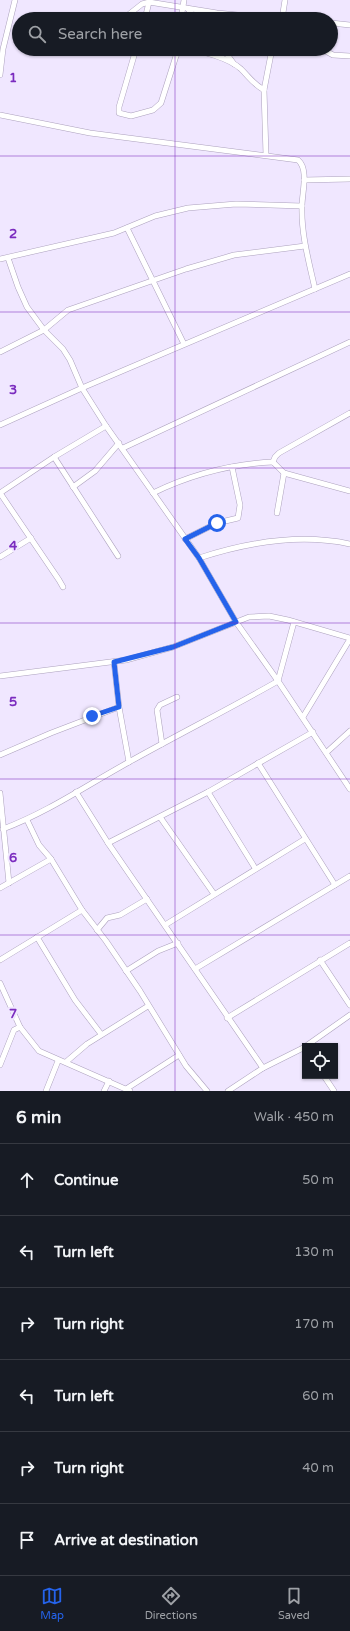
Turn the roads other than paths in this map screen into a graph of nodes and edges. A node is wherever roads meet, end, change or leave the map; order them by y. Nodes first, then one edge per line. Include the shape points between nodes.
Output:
1 (15, 0) edge
2 (184, 0) edge
3 (285, 0) edge
4 (150, 2) junction
5 (186, 8) junction
6 (12, 12) edge
7 (132, 12) edge
8 (147, 12) edge
9 (184, 12) edge
10 (190, 12) edge
11 (211, 12) edge
12 (282, 12) edge
13 (12, 13) edge
14 (338, 24) edge
15 (350, 25) edge
16 (338, 55) edge
17 (134, 56) edge
18 (176, 56) edge
19 (215, 56) edge
20 (228, 56) edge
21 (271, 56) edge
22 (350, 56) edge
23 (234, 65) junction
24 (0, 75) edge
25 (264, 90) junction
26 (0, 115) edge
27 (266, 155) junction
28 (350, 179) edge
29 (304, 180) junction
30 (302, 206) junction
31 (127, 228) junction
32 (305, 246) junction
33 (8, 258) junction
34 (0, 260) edge
35 (350, 274) edge
36 (152, 282) junction
37 (315, 289) junction
38 (44, 330) junction
39 (350, 342) edge
40 (184, 344) junction
41 (1, 351) edge
42 (82, 388) junction
43 (350, 413) edge
44 (0, 425) edge
45 (106, 426) junction
46 (119, 443) junction
47 (123, 448) junction
48 (54, 457) junction
49 (273, 462) junction
50 (232, 467) junction
51 (284, 473) junction
52 (73, 487) junction
53 (350, 491) edge
54 (0, 493) edge
55 (153, 493) junction
56 (277, 513) dead end
57 (31, 538) junction
58 (185, 539) junction
59 (350, 544) edge
60 (118, 556) dead end
61 (0, 557) edge
62 (199, 558) junction
63 (63, 587) dead end
64 (236, 622) junction
65 (294, 622) junction
66 (350, 639) edge
67 (114, 662) junction
68 (0, 676) edge
69 (278, 681) junction
70 (177, 697) dead end
71 (119, 707) junction
72 (303, 717) junction
73 (350, 731) edge
74 (313, 732) junction
75 (162, 744) junction
76 (327, 752) junction
77 (0, 755) edge
78 (129, 762) junction
79 (258, 763) junction
80 (350, 789) edge
81 (76, 792) junction
82 (208, 792) junction
83 (0, 793) edge
84 (160, 817) junction
85 (27, 820) junction
86 (3, 829) junction
87 (305, 839) junction
88 (108, 844) junction
89 (51, 859) junction
90 (255, 868) junction
91 (350, 876) edge
92 (9, 883) junction
93 (335, 885) junction
94 (0, 888) edge
95 (214, 894) junction
96 (147, 899) junction
97 (82, 910) junction
98 (165, 925) junction
99 (97, 930) junction
100 (37, 938) junction
101 (178, 943) junction
102 (350, 943) edge
103 (0, 960) edge
104 (320, 960) junction
105 (195, 969) junction
106 (126, 971) junction
107 (0, 983) edge
108 (350, 1005) edge
109 (148, 1006) junction
110 (350, 1015) edge
111 (227, 1018) junction
112 (20, 1027) junction
113 (101, 1034) junction
114 (312, 1043) edge
115 (302, 1049) edge
116 (179, 1055) junction
117 (58, 1061) junction
118 (66, 1062) junction
119 (0, 1064) edge
120 (263, 1068) junction
121 (326, 1079) edge
122 (109, 1081) junction
123 (128, 1090) edge
124 (46, 1091) edge
125 (104, 1091) edge
126 (207, 1091) edge
127 (228, 1091) edge
128 (334, 1091) edge

1 - 6 street
2 - 5 street
3 - 12 street
4 - 5 street
4 - 7 street via 142,4
4 - 8 street
5 - 9 street
5 - 10 street
5 - 11 street
13 - 24 street
14 - 15 street
16 - 22 street
17 - 18 street via 119,107 119,113 131,116 153,110 161,103
19 - 23 street
20 - 23 street
21 - 25 street
23 - 25 street
25 - 27 street
26 - 27 street via 90,133
27 - 29 street via 298,160 302,165
28 - 29 street
29 - 30 street
30 - 31 street via 211,205 155,216
30 - 32 street
31 - 33 street
31 - 36 street
32 - 36 street via 234,255
32 - 37 street
33 - 34 street
33 - 38 street via 27,307
35 - 37 street
36 - 38 street via 68,310
36 - 40 street
37 - 40 street
38 - 41 street
38 - 42 street via 63,349
39 - 47 street
40 - 42 street
42 - 44 street
42 - 45 street
43 - 49 street via 279,453
45 - 46 street
45 - 48 street
46 - 47 street
46 - 52 street via 95,471
47 - 55 street
48 - 52 street
48 - 54 street
49 - 50 street via 246,463
49 - 51 street
50 - 55 street via 180,480
50 - 58 street via 240,505 238,518 217,523
51 - 53 street
51 - 56 street
52 - 60 street
54 - 57 street
55 - 58 street
57 - 61 street
57 - 63 street
58 - 62 street
59 - 62 street via 301,539 280,540 231,548
62 - 64 street
64 - 65 street via 249,617 269,616
64 - 67 street via 173,647
64 - 69 street
65 - 66 street
65 - 69 street
66 - 72 street
67 - 68 street
67 - 71 street
69 - 72 street
69 - 75 street
70 - 75 street via 160,705 157,710
71 - 77 street
71 - 78 street
72 - 74 street
73 - 76 street
74 - 76 street
74 - 79 street
75 - 78 street
76 - 80 street
78 - 81 street
79 - 82 street
79 - 87 street
81 - 85 street
81 - 88 street
82 - 84 street
82 - 90 street
83 - 86 street
84 - 88 street
84 - 95 street
85 - 86 street
85 - 89 street via 39,845
86 - 92 street
87 - 90 street
87 - 93 street
88 - 96 street
89 - 92 street
89 - 97 street
90 - 95 street
91 - 93 street
92 - 94 street
93 - 105 street
95 - 98 street
96 - 98 street
96 - 99 street via 120,915 107,918
97 - 99 street
97 - 100 street
98 - 101 street
99 - 106 street
100 - 103 street
100 - 113 street via 75,1000
101 - 105 street
101 - 106 street via 158,951
102 - 104 street
104 - 108 street
104 - 111 street
105 - 111 street
106 - 109 street
107 - 112 street
109 - 113 street
109 - 116 street
110 - 114 street
111 - 120 street
112 - 117 street via 38,1051
112 - 119 street via 14,1030
113 - 118 street
115 - 120 street
116 - 123 street
116 - 126 street
117 - 118 street
117 - 124 street
118 - 122 street
120 - 127 street
121 - 128 street
122 - 123 street
122 - 125 street

